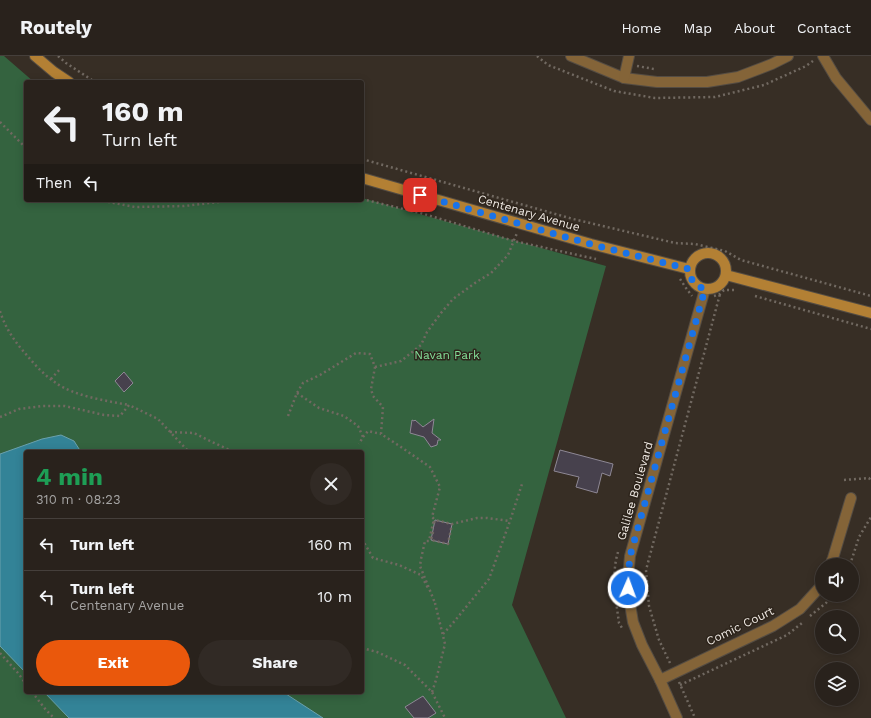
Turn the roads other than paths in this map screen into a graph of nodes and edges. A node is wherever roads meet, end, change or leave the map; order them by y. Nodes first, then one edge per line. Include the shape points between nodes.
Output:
1 (35, 56) edge
2 (571, 56) edge
3 (788, 56) edge
4 (823, 56) edge
5 (628, 60) edge
6 (624, 78) junction
7 (66, 80) edge
8 (871, 120) edge
9 (364, 179) edge
10 (689, 269) junction
11 (726, 275) junction
12 (704, 294) junction
13 (871, 313) edge
14 (852, 498) dead end
15 (833, 558) edge
16 (815, 592) edge
17 (660, 680) junction
18 (677, 718) edge

1 - 7 street
2 - 6 street
3 - 6 street via 738,77 707,82 656,82
4 - 8 street via 836,78
5 - 6 street
9 - 10 street, Centenary Avenue via 590,244
10 - 11 street via 694,258 711,253 721,258
10 - 12 street via 692,280
11 - 12 street via 721,284
11 - 13 street
12 - 17 street, Galilee Boulevard via 630,556 628,578 633,622
14 - 15 street
16 - 17 street, Comic Court via 800,609 773,626
17 - 18 street, Galilee Boulevard

